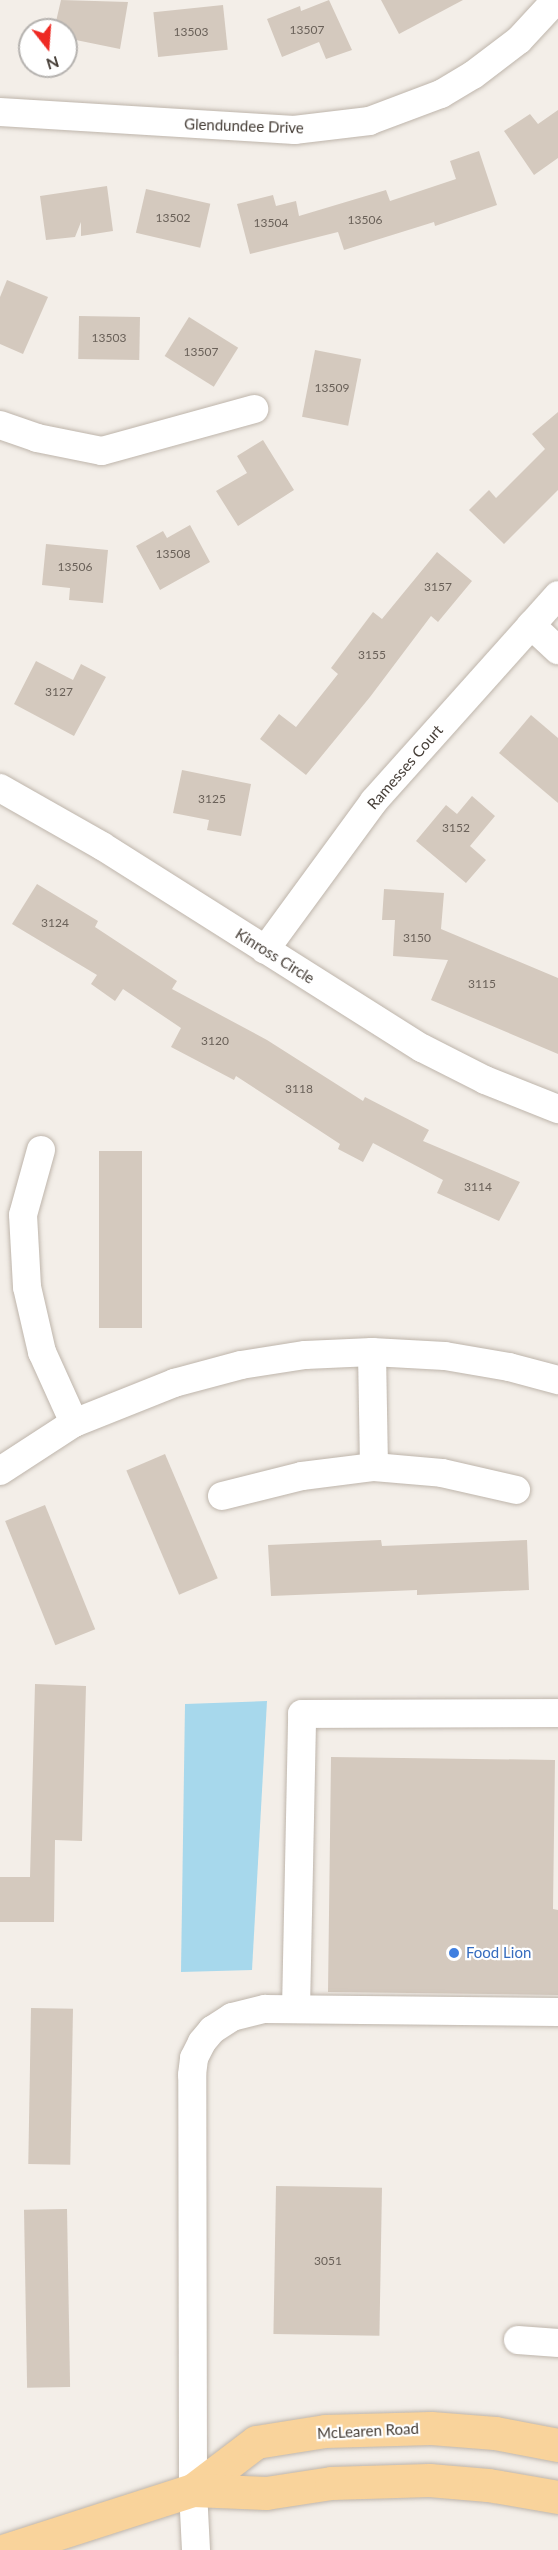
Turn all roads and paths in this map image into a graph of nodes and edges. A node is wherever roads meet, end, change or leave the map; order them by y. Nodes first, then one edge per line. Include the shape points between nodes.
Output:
1 (556, 0) edge
2 (0, 112) edge
3 (254, 409) dead end
4 (0, 425) edge
5 (558, 595) edge
6 (531, 625) junction
7 (558, 650) edge
8 (0, 788) edge
9 (265, 950) junction
10 (558, 1109) edge
11 (40, 1150) dead end
12 (372, 1352) junction
13 (558, 1380) edge
14 (75, 1423) junction
15 (374, 1467) junction
16 (0, 1471) edge
17 (516, 1490) dead end
18 (222, 1497) dead end
19 (558, 1713) edge
20 (296, 2009) junction
21 (558, 2012) edge
22 (518, 2340) dead end
23 (558, 2343) edge
24 (558, 2445) edge
25 (193, 2490) junction
26 (558, 2497) edge
27 (6, 2550) edge
28 (196, 2550) edge

1 - 2 street, Glendundee Drive via 519,40 473,75 432,98 369,121 294,130
3 - 4 street via 102,452 37,438
5 - 6 street, Ramesses Court
6 - 7 street
6 - 9 street, Ramesses Court via 374,801
8 - 9 street, Kinross Circle via 92,840
9 - 10 street, Kinross Circle via 422,1048 485,1080
11 - 14 street via 23,1215 27,1287 42,1352
12 - 13 street via 445,1356
12 - 14 street via 305,1355 241,1365 174,1383
12 - 15 street
14 - 16 street
15 - 17 street via 442,1473
15 - 18 street via 302,1476
19 - 20 street via 302,1714
20 - 21 street
20 - 25 street via 265,2009 232,2017 212,2030 194,2058
22 - 23 street
24 - 25 main road, McLearen Road via 495,2433 431,2428 325,2431 256,2442
25 - 26 main road, McLearen Road via 266,2493 339,2482 429,2480
25 - 27 main road, McLearen Road
25 - 28 street

